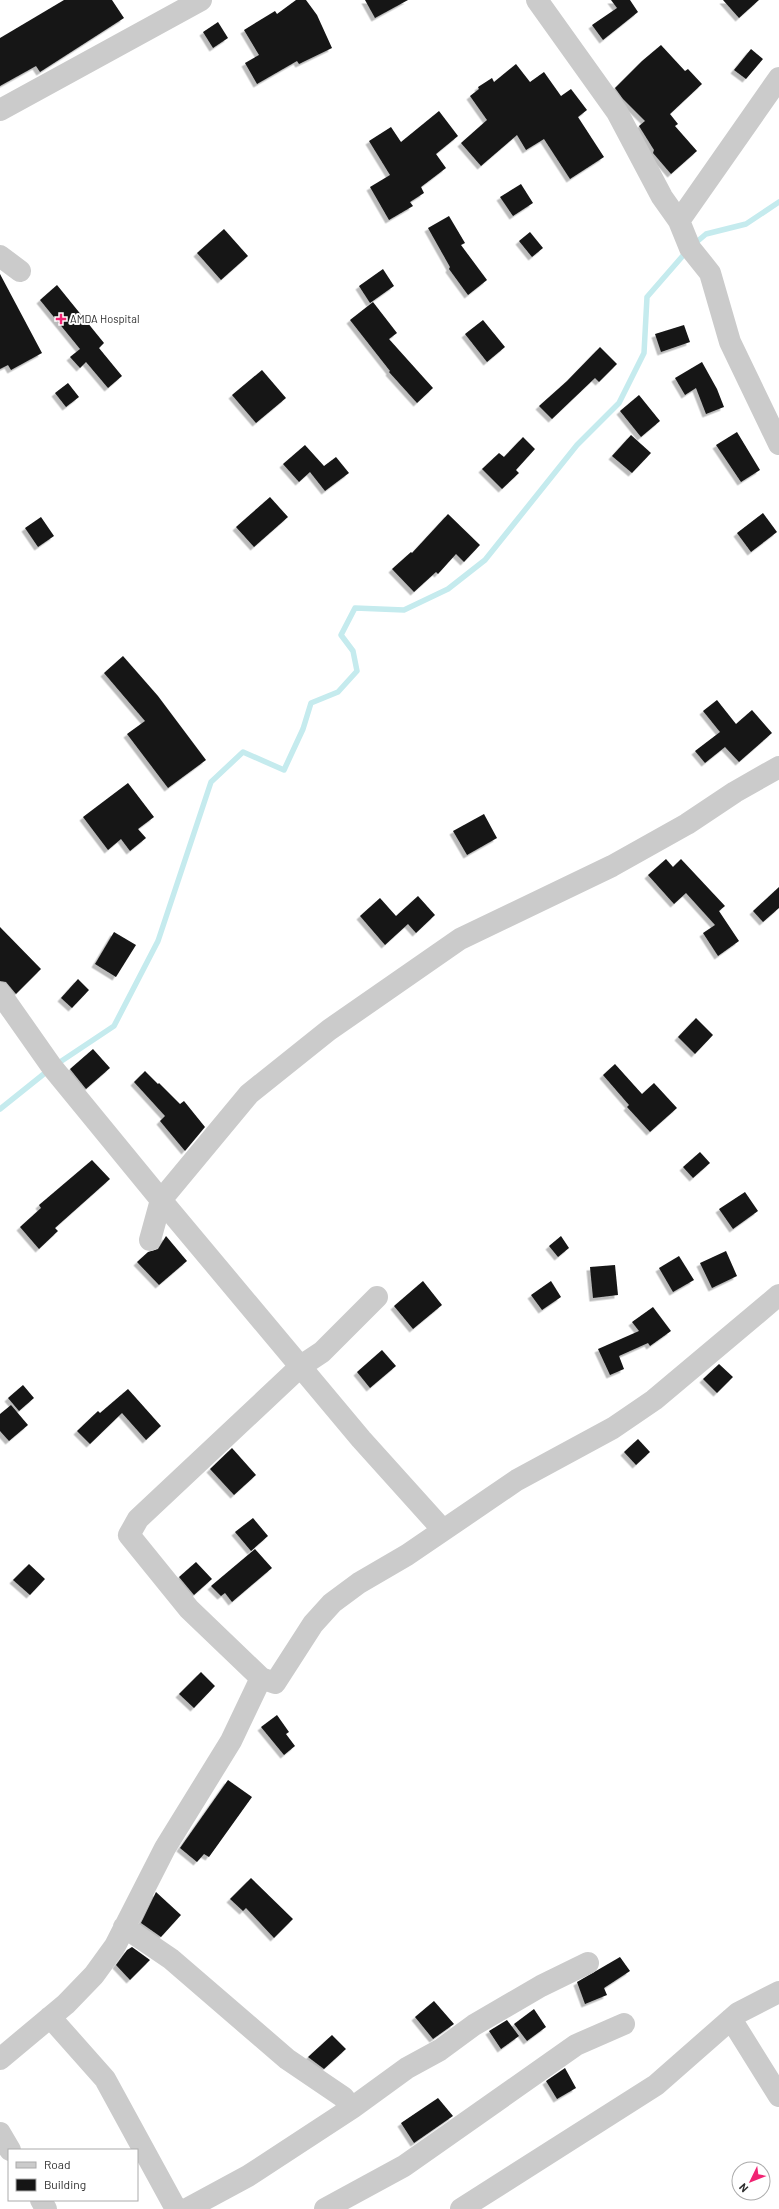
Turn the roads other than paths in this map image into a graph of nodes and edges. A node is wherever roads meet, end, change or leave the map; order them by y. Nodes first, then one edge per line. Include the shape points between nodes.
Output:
1 (201, 0) edge
2 (537, 0) edge
3 (779, 78) edge
4 (0, 110) edge
5 (679, 221) junction
6 (0, 256) edge
7 (20, 271) dead end
8 (779, 444) edge
9 (779, 766) edge
10 (0, 992) edge
11 (161, 1200) junction
12 (150, 1240) dead end
13 (779, 1295) edge
14 (377, 1297) dead end
15 (301, 1366) junction
16 (443, 1530) junction
17 (261, 1678) junction
18 (124, 1927) junction
19 (588, 1963) dead end
20 (779, 1992) edge
21 (50, 2017) junction
22 (731, 2019) junction
23 (624, 2024) dead end
24 (0, 2059) edge
25 (779, 2096) edge
26 (352, 2108) junction
27 (0, 2133) edge
28 (9, 2149) edge
29 (176, 2209) edge
30 (187, 2209) edge
31 (324, 2209) edge
32 (461, 2209) edge

1 - 4 street
2 - 5 street via 617,112 662,197
3 - 5 street
5 - 8 street via 690,248 710,273 730,342
6 - 7 street
9 - 11 street via 687,824 612,866 460,939 403,977 329,1030 249,1094
10 - 11 street via 52,1067
11 - 12 street
11 - 15 street
13 - 16 street via 654,1400 613,1428 517,1480
14 - 15 street via 322,1352
15 - 16 street via 361,1439
15 - 17 street via 138,1519 129,1535 189,1609
16 - 17 street via 332,1603 313,1624 275,1683
17 - 18 street via 231,1741 165,1848
18 - 21 street via 115,1946 94,1975
18 - 26 street via 172,1959 288,2059 343,2097
19 - 26 street via 541,1986 474,2026 440,2050 407,2068
20 - 22 street
21 - 24 street
21 - 29 street via 105,2079
22 - 25 street
22 - 32 street via 656,2085
23 - 31 street via 576,2045 404,2166
26 - 30 street via 248,2176
27 - 28 street

